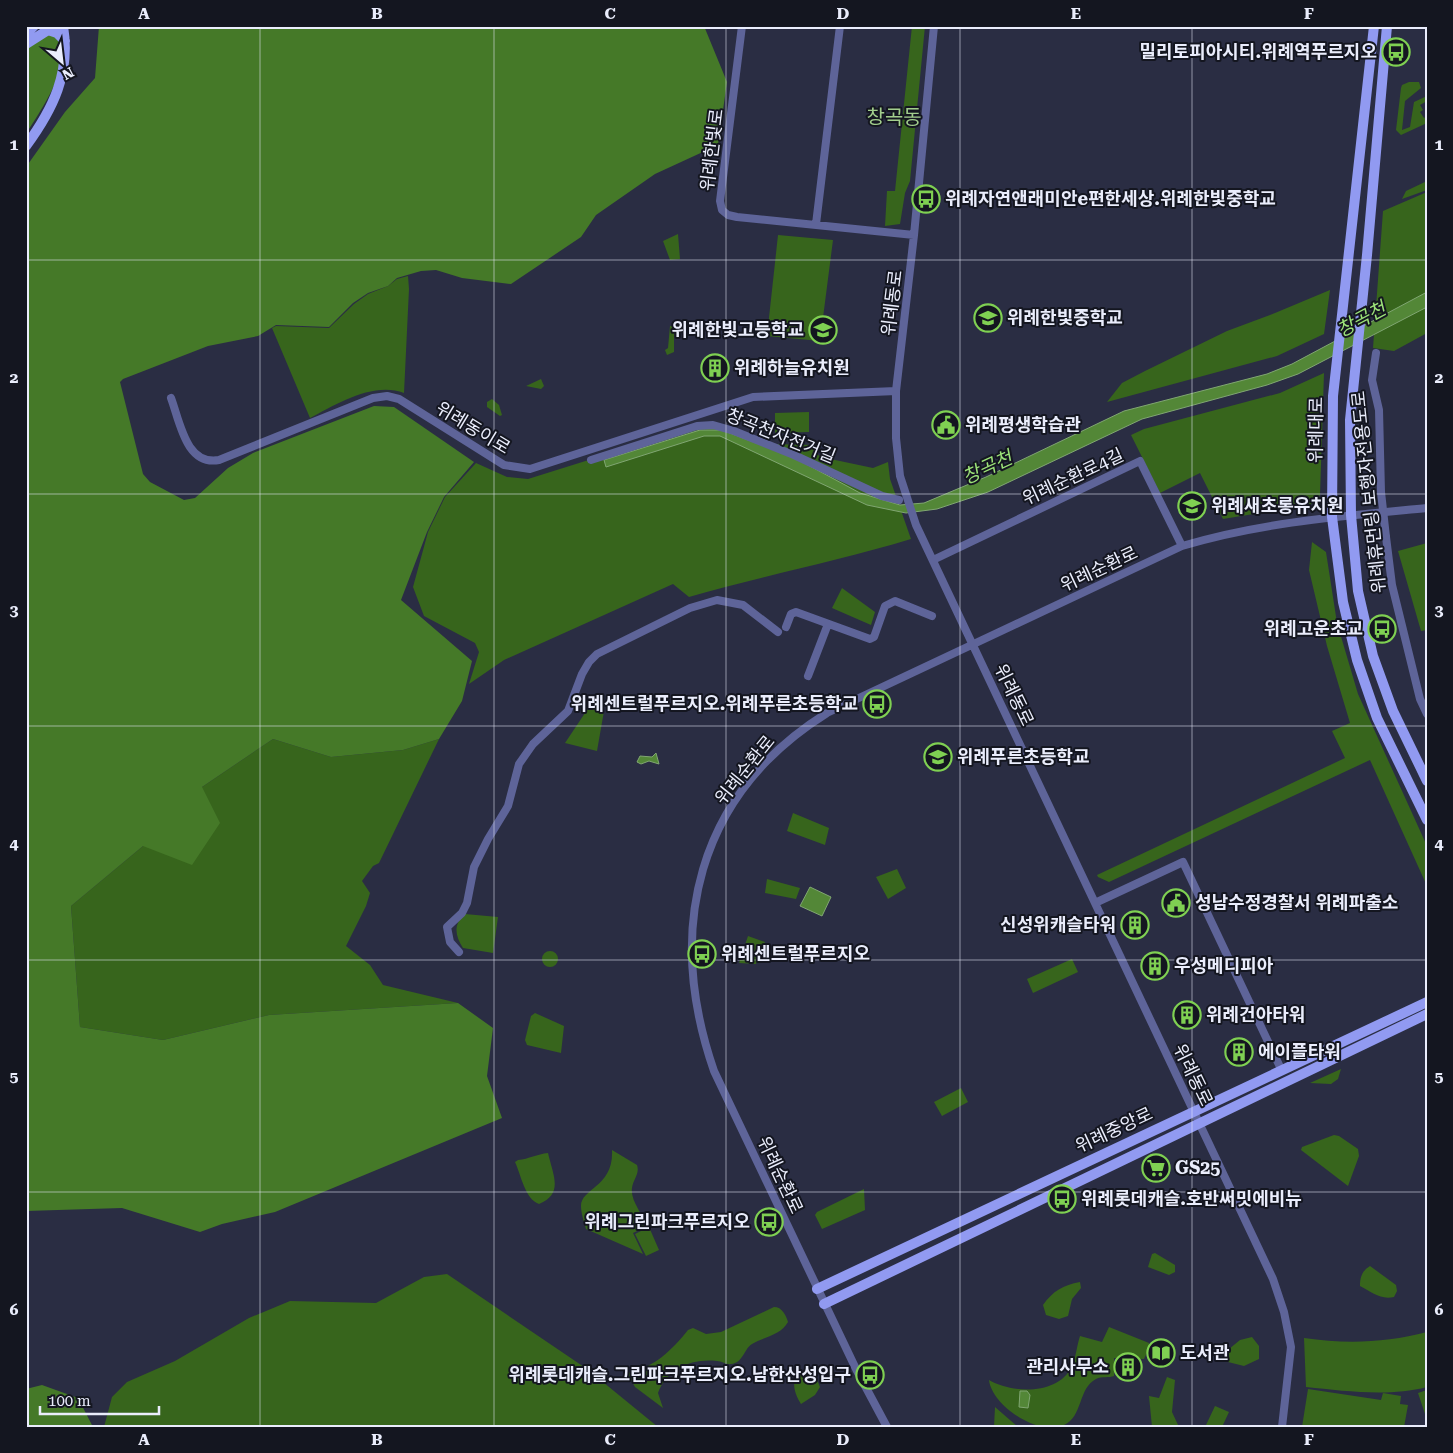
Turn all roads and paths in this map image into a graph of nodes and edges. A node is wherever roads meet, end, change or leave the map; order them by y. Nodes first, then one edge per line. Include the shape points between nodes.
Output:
1 (34, 26) edge
2 (64, 26) edge
3 (742, 26) edge
4 (840, 26) edge
5 (934, 26) edge
6 (1374, 26) edge
7 (1387, 26) edge
8 (26, 34) edge
9 (66, 42) junction
10 (26, 44) edge
11 (26, 146) edge
12 (816, 224) junction
13 (914, 235) junction
14 (1376, 353) dead end
15 (896, 391) junction
16 (171, 398) dead end
17 (591, 460) dead end
18 (899, 500) dead end
19 (1427, 508) edge
20 (1351, 515) junction
21 (1332, 517) junction
22 (1182, 546) junction
23 (932, 560) junction
24 (932, 616) dead end
25 (828, 624) junction
26 (786, 628) dead end
27 (778, 632) dead end
28 (973, 645) junction
29 (808, 676) dead end
30 (1427, 714) edge
31 (1427, 781) edge
32 (1427, 820) edge
33 (1095, 903) junction
34 (459, 952) dead end
35 (1427, 1002) edge
36 (1427, 1014) edge
37 (1281, 1069) junction
38 (1194, 1111) junction
39 (1200, 1123) junction
40 (817, 1289) junction
41 (824, 1304) junction
42 (887, 1427) edge
43 (1282, 1427) edge

1 - 8 main road
2 - 9 main road
3 - 12 street, 위례한빛로 via 720,201 722,210 736,218
4 - 12 street
5 - 13 street, 위례동로
6 - 21 main road, 위례대로 via 1334,382
7 - 20 main road, 위례대로 via 1350,420
9 - 10 main road via 48,30
9 - 11 main road via 60,88
12 - 13 street, 위례한빛로
13 - 15 street, 위례동로
14 - 30 street, 위례휴먼링 보행자전용도로, bridge via 1372,380 1379,410 1381,492 1392,585 1420,699
15 - 16 street, 위례동이로 via 753,397 530,469 504,465 399,399 387,396 373,398 209,462 198,458 189,448
15 - 23 street, 위례동로 via 900,476
17 - 18 street, 창곡천자전거길 via 697,426 713,425 794,455 882,496
19 - 20 street, 위례순환로
20 - 21 street, 위례순환로
20 - 31 main road, 위례대로 via 1358,591 1373,656 1393,711
21 - 22 street, 위례순환로 via 1262,526
21 - 32 main road, 위례대로 via 1343,602 1357,660 1378,718
22 - 23 street, 위례순환로4길 via 1140,461
22 - 28 street, 위례순환로
23 - 28 street, 위례동로
24 - 25 street via 895,601 885,606 874,637 870,639
25 - 26 street via 796,612 791,614
25 - 29 street
27 - 34 street via 743,605 717,600 690,608 642,631 604,650 589,662 568,711 533,744 519,764 508,806 474,868 467,903 462,913 447,927 450,942
28 - 33 street, 위례동로
28 - 40 street, 위례순환로 via 827,713 778,748 731,808 712,843 698,887 690,940 692,981 706,1049
33 - 37 street via 1183,862
33 - 38 street, 위례동로
35 - 37 main road, 위례중앙로
36 - 39 main road, 위례중앙로
37 - 38 main road, 위례중앙로
38 - 39 street, 위례동로
38 - 40 main road, 위례중앙로
39 - 41 main road, 위례중앙로
39 - 43 street, 위례동로 via 1273,1279 1284,1312 1291,1347
40 - 41 street, 위례순환로
41 - 42 street, 위례순환로

